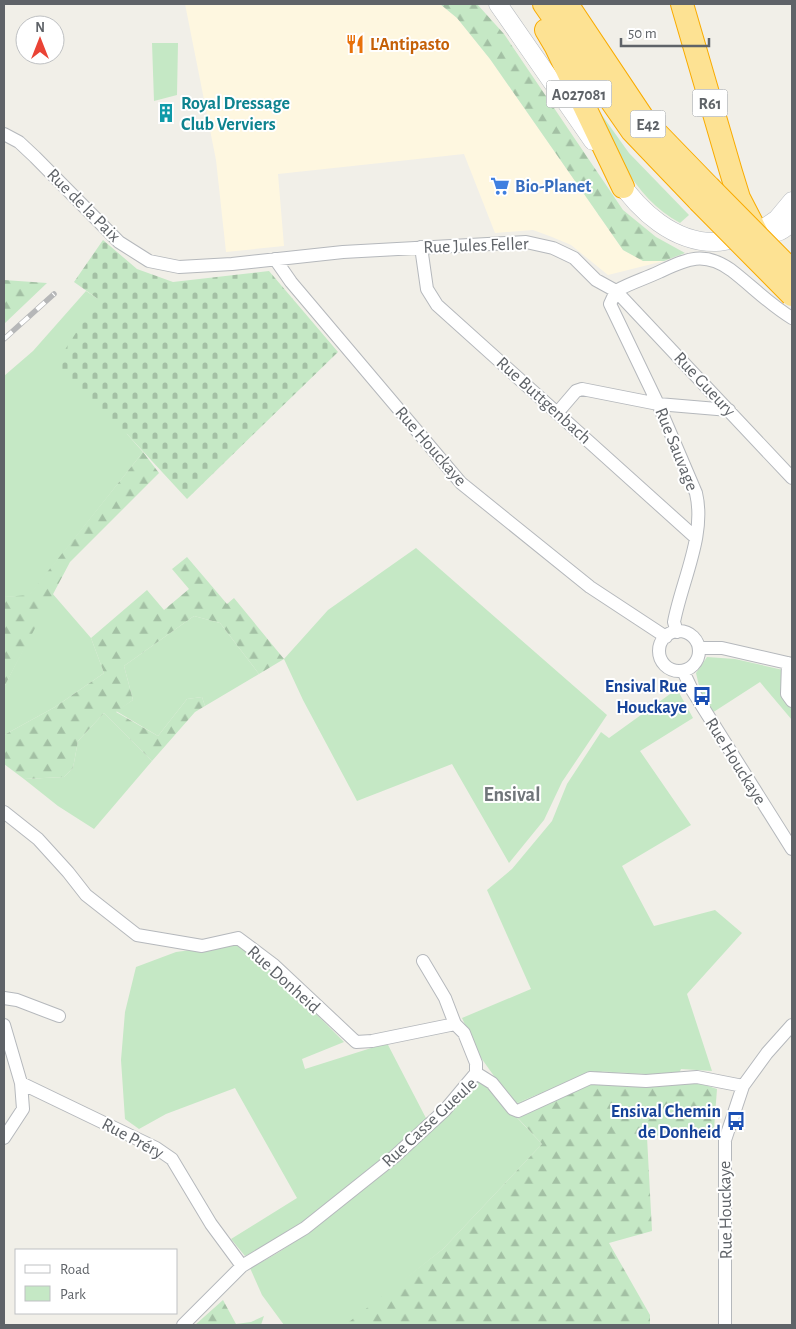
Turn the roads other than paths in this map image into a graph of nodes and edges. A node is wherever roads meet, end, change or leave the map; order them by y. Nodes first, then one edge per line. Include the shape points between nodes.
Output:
1 (498, 4) edge
2 (529, 4) edge
3 (544, 4) edge
4 (567, 4) edge
5 (682, 4) edge
6 (4, 134) edge
7 (623, 187) junction
8 (704, 194) junction
9 (742, 202) junction
10 (789, 212) edge
11 (757, 233) junction
12 (421, 247) junction
13 (275, 259) junction
14 (260, 261) joint
15 (792, 270) edge
16 (596, 280) junction
17 (792, 283) edge
18 (616, 291) junction
19 (792, 294) edge
20 (610, 304) junction
21 (792, 304) edge
22 (792, 318) edge
23 (658, 404) junction
24 (729, 410) junction
25 (558, 412) junction
26 (792, 478) edge
27 (696, 538) junction
28 (672, 634) junction
29 (699, 648) junction
30 (790, 664) edge
31 (683, 671) junction
32 (792, 702) edge
33 (4, 812) edge
34 (792, 849) edge
35 (423, 961) dead end
36 (4, 998) edge
37 (59, 1016) dead end
38 (455, 1024) junction
39 (4, 1025) edge
40 (792, 1025) edge
41 (476, 1074) junction
42 (21, 1082) junction
43 (743, 1086) junction
44 (4, 1138) edge
45 (238, 1271) junction
46 (183, 1325) edge
47 (725, 1325) edge

1 - 7 main road
2 - 7 highway, A027081 via 556,47
3 - 8 highway, E42 via 632,131
4 - 8 highway, E42 via 645,121
5 - 9 highway, R61 via 720,139
6 - 14 street, Rue de la Paix via 19,142 35,157 119,242 149,261 178,267
7 - 11 main road via 649,215 686,238 718,242
8 - 15 highway, E42, bridge
8 - 19 highway, E42, bridge
9 - 10 main road via 761,214
9 - 11 highway, R61
10 - 11 main road via 777,234
11 - 17 highway, R61
11 - 21 highway, R61
12 - 13 street, Rue Jules Feller
12 - 16 street, Rue Jules Feller via 541,243 574,258
12 - 25 street, Rue Buttgenbach via 431,297
13 - 14 street, Rue Jules Feller
13 - 28 street, Rue Houckaye via 461,483 590,587
16 - 18 street, Rue Jules Feller
16 - 20 street, Rue Sauvage
18 - 20 street
18 - 22 street via 682,260 698,259 730,269
18 - 24 street, Rue Gueury
20 - 23 street, Rue Sauvage
23 - 24 street
23 - 25 street via 582,389 576,391
23 - 27 street, Rue Sauvage via 696,493 699,507
24 - 26 street, Rue Gueury
25 - 27 street, Rue Buttgenbach
27 - 28 street, Rue Sauvage via 677,602
28 - 29 street via 691,636
28 - 31 street via 660,650 663,663 676,671
29 - 30 street via 722,648
29 - 31 street via 696,663
30 - 32 street via 787,694
31 - 34 street, Rue Houckaye
33 - 38 street, Rue Donheid via 38,839 86,895 137,935 202,946 238,938 274,966 356,1042
35 - 38 street via 453,1013
36 - 37 street
38 - 41 street via 464,1033 476,1063
39 - 42 street
40 - 43 street, Rue Houckaye
41 - 43 street, Rue Casse Gueule via 492,1083 518,1111 590,1078 646,1081 697,1077
41 - 45 street, Rue Casse Gueule via 445,1110 394,1157 304,1228
42 - 44 street via 23,1109
42 - 45 street, Rue Préry via 156,1148 172,1159
43 - 47 street, Rue Houckaye via 725,1140
45 - 46 street, Rue Casse Gueule

